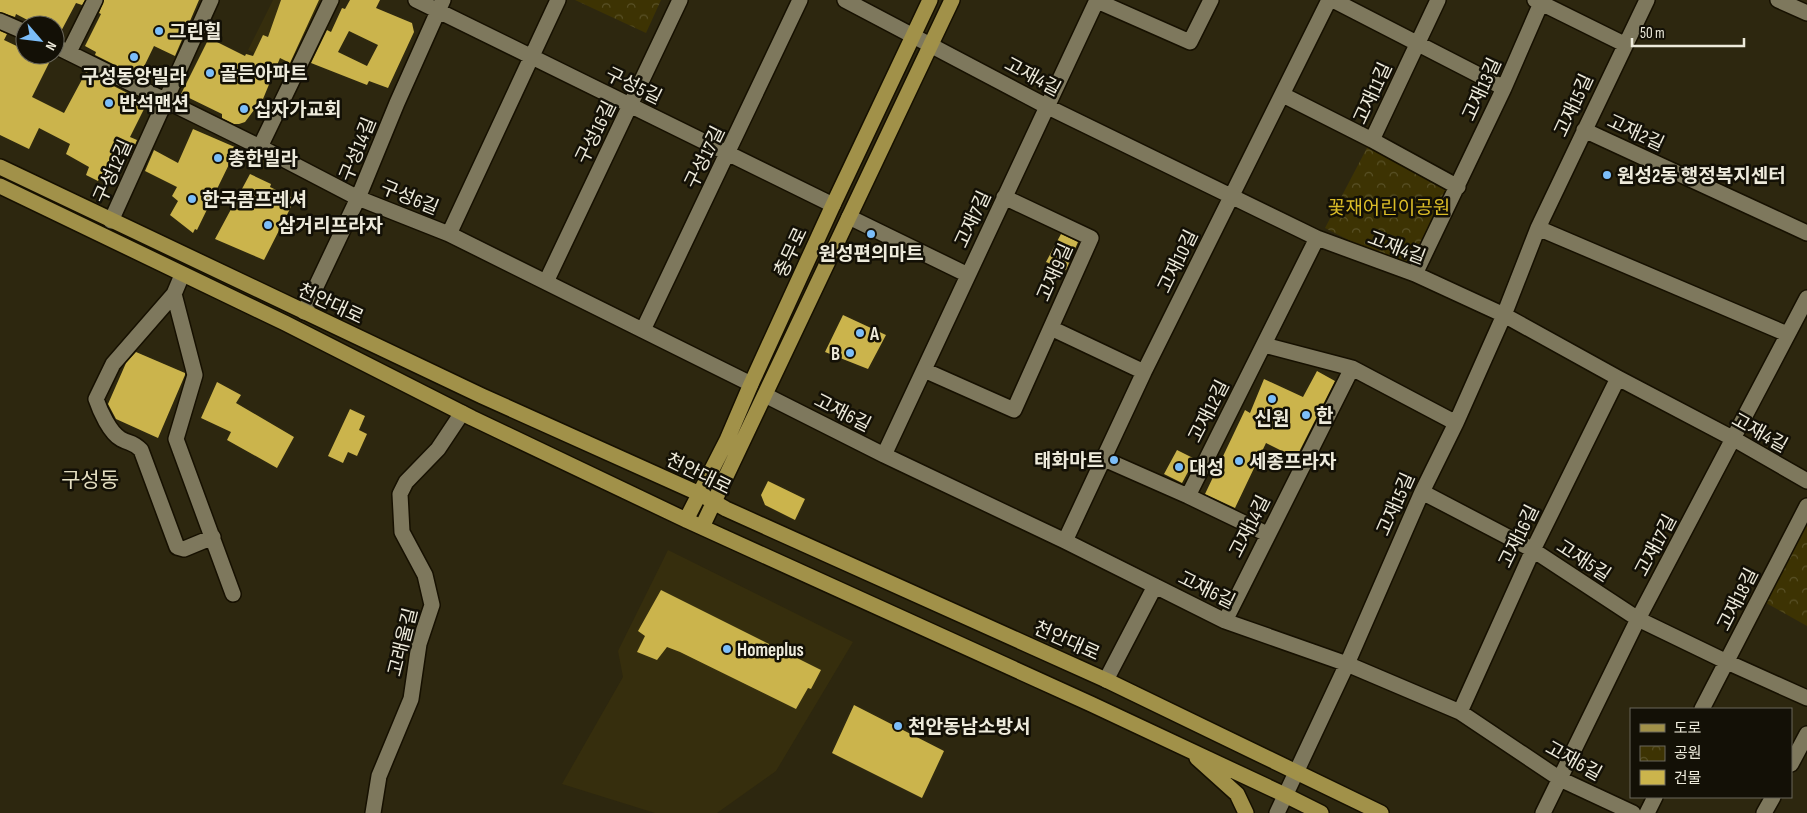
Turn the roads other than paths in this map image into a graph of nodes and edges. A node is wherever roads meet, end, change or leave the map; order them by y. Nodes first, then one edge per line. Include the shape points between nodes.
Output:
1 (95, 0) edge
2 (212, 0) edge
3 (331, 0) edge
4 (416, 0) edge
5 (558, 0) edge
6 (680, 0) edge
7 (800, 0) edge
8 (846, 0) edge
9 (930, 0) edge
10 (952, 0) edge
11 (1097, 0) edge
12 (1211, 0) edge
13 (1331, 0) edge
14 (1438, 0) edge
15 (1646, 0) edge
16 (1778, 0) edge
17 (1538, 2) edge
18 (441, 6) edge
19 (1807, 13) edge
20 (0, 21) edge
21 (15, 28) edge
22 (913, 36) junction
23 (931, 44) junction
24 (1418, 44) junction
25 (1624, 44) junction
26 (65, 45) edge
27 (65, 50) edge
28 (532, 57) junction
29 (1504, 88) junction
30 (1283, 95) junction
31 (165, 100) junction
32 (630, 106) junction
33 (1046, 106) junction
34 (1584, 130) junction
35 (1372, 140) junction
36 (260, 147) junction
37 (727, 153) junction
38 (0, 167) edge
39 (0, 186) edge
40 (1458, 187) junction
41 (1232, 195) junction
42 (1004, 197) junction
43 (358, 198) junction
44 (834, 205) junction
45 (849, 217) junction
46 (111, 221) junction
47 (1538, 228) junction
48 (1807, 233) edge
49 (449, 234) junction
50 (1316, 238) junction
51 (1415, 274) junction
52 (182, 275) junction
53 (968, 275) junction
54 (546, 282) junction
55 (174, 294) junction
56 (1807, 298) edge
57 (304, 312) junction
58 (1504, 315) junction
59 (1051, 328) junction
60 (643, 330) junction
61 (1787, 334) junction
62 (1264, 345) junction
63 (1352, 368) junction
64 (924, 370) junction
65 (1144, 372) junction
66 (1618, 378) junction
67 (751, 384) junction
68 (765, 395) junction
69 (462, 412) junction
70 (1456, 423) junction
71 (1734, 439) junction
72 (884, 455) junction
73 (1104, 459) junction
74 (1807, 481) edge
75 (1422, 492) junction
76 (700, 494) junction
77 (1188, 496) junction
78 (714, 503) junction
79 (1807, 506) edge
80 (686, 520) junction
81 (702, 527) junction
82 (1267, 534) junction
83 (213, 537) junction
84 (1065, 542) junction
85 (1533, 550) junction
86 (1154, 586) junction
87 (233, 594) dead end
88 (1638, 619) junction
89 (1225, 621) junction
90 (1727, 662) junction
91 (1347, 664) junction
92 (1106, 680) junction
93 (1807, 698) edge
94 (1703, 708) edge
95 (1460, 712) junction
96 (1807, 734) edge
97 (1184, 748) junction
98 (1792, 762) edge
99 (1297, 771) junction
100 (1560, 778) junction
101 (1285, 794) junction
102 (1654, 798) edge
103 (1772, 798) edge
104 (373, 813) edge
105 (1246, 813) edge
106 (1277, 813) edge
107 (1321, 813) edge
108 (1381, 813) edge
109 (1543, 813) edge
110 (1633, 813) edge
111 (1647, 813) edge
112 (1764, 813) edge

1 - 26 street
2 - 31 street, 구성12길
3 - 36 street
4 - 18 street, 구성5길
5 - 28 street
6 - 32 street, 구성16길
7 - 37 street, 구성17길
8 - 22 street, 고재4길
9 - 22 main road, 충무로
10 - 23 main road, 충무로
11 - 12 street via 1190,42
11 - 33 street, 고재7길
13 - 24 street
13 - 30 street, 고재10길
14 - 24 street, 고재11길
15 - 25 street, 고재15길
16 - 19 street
17 - 25 street, 고재13길
17 - 29 street, 고재13길
18 - 28 street, 구성5길
18 - 43 street, 구성14길
20 - 21 street
22 - 23 street, 고재4길
22 - 44 main road, 충무로
23 - 33 street, 고재4길
23 - 45 main road, 충무로
24 - 29 street
24 - 35 street, 고재11길
25 - 34 street, 고재15길
27 - 31 street, 구성6길
28 - 32 street, 구성5길
28 - 49 street
29 - 40 street, 고재13길
30 - 35 street, 고재11길
30 - 41 street, 고재10길
31 - 36 street, 구성6길
31 - 46 street, 구성12길
32 - 37 street, 구성5길
32 - 54 street, 구성16길
33 - 41 street, 고재4길
33 - 42 street, 고재7길
34 - 47 street, 고재15길
34 - 48 street, 고재2길
35 - 40 street
36 - 43 street, 구성6길
37 - 44 street, 구성5길
37 - 60 street, 구성17길
38 - 46 main road, 천안대로
39 - 52 main road, 천안대로
40 - 51 street, 고재13길
41 - 50 street, 고재4길
41 - 65 street, 고재10길
42 - 53 street, 고재7길
42 - 59 street, 고재9길 via 1092,238
43 - 49 street, 구성6길
43 - 57 street, 구성14길
44 - 67 main road, 충무로
45 - 53 street
45 - 68 main road, 충무로
46 - 57 main road, 천안대로
47 - 58 street, 고재15길
47 - 61 street
49 - 54 street, 구성6길
50 - 51 street, 고재4길
50 - 62 street, 고재12길
51 - 58 street, 고재4길
52 - 55 street
52 - 69 main road, 천안대로
53 - 64 street, 고재7길
54 - 60 street, 구성6길
55 - 83 street via 195,375 176,439
55 - 83 street via 113,364 96,399 102,416 120,438 134,442 141,450 177,546 184,549
56 - 61 street, 고재17길
57 - 76 main road, 천안대로
58 - 66 street, 고재4길
58 - 70 street, 고재15길
59 - 64 street, 고재9길 via 1014,410
59 - 65 street, 고재9길
60 - 67 street, 구성6길
61 - 71 street, 고재17길
62 - 63 street
62 - 77 street, 고재12길
63 - 70 street
63 - 82 street, 고재14길
64 - 72 street, 고재7길
65 - 73 street, 고재10길
66 - 71 street, 고재4길
66 - 85 street, 고재16길
67 - 76 main road, 충무로
68 - 72 street, 고재6길
68 - 78 main road, 충무로
69 - 80 main road, 천안대로
69 - 104 street, 고래울길 via 438,449 406,482 400,494 402,532 425,575 432,605 418,644 411,699 379,776
70 - 75 street, 고재15길
71 - 74 street, 고재4길
71 - 88 street, 고재17길
72 - 84 street, 고재6길
73 - 77 street
73 - 84 street, 고재10길
75 - 85 street, 고재5길
75 - 91 street, 고재15길
76 - 78 main road, 천안대로
76 - 80 main road, 충무로
77 - 82 street
78 - 81 main road, 충무로
78 - 92 main road, 천안대로
79 - 90 street, 고재18길
80 - 81 main road, 천안대로
81 - 97 main road, 천안대로
82 - 89 street, 고재14길
83 - 87 street
84 - 86 street, 고재6길
85 - 88 street, 고재5길
85 - 95 street, 고재16길
86 - 89 street, 고재6길
86 - 92 street
88 - 90 street, 고재5길
88 - 100 street, 고재17길
89 - 91 street, 고재6길
90 - 93 street, 고재5길
90 - 94 street, 고재18길
91 - 95 street, 고재6길
91 - 99 street, 고재15길
92 - 99 main road, 천안대로
95 - 100 street, 고재6길
96 - 98 street
97 - 101 main road, 천안대로
97 - 105 main road via 1237,794
99 - 101 street, 고재15길
99 - 108 main road, 천안대로
100 - 109 street, 고재17길
100 - 110 street, 고재6길
101 - 106 street, 고재15길
101 - 107 main road, 천안대로
102 - 111 street
103 - 112 street

